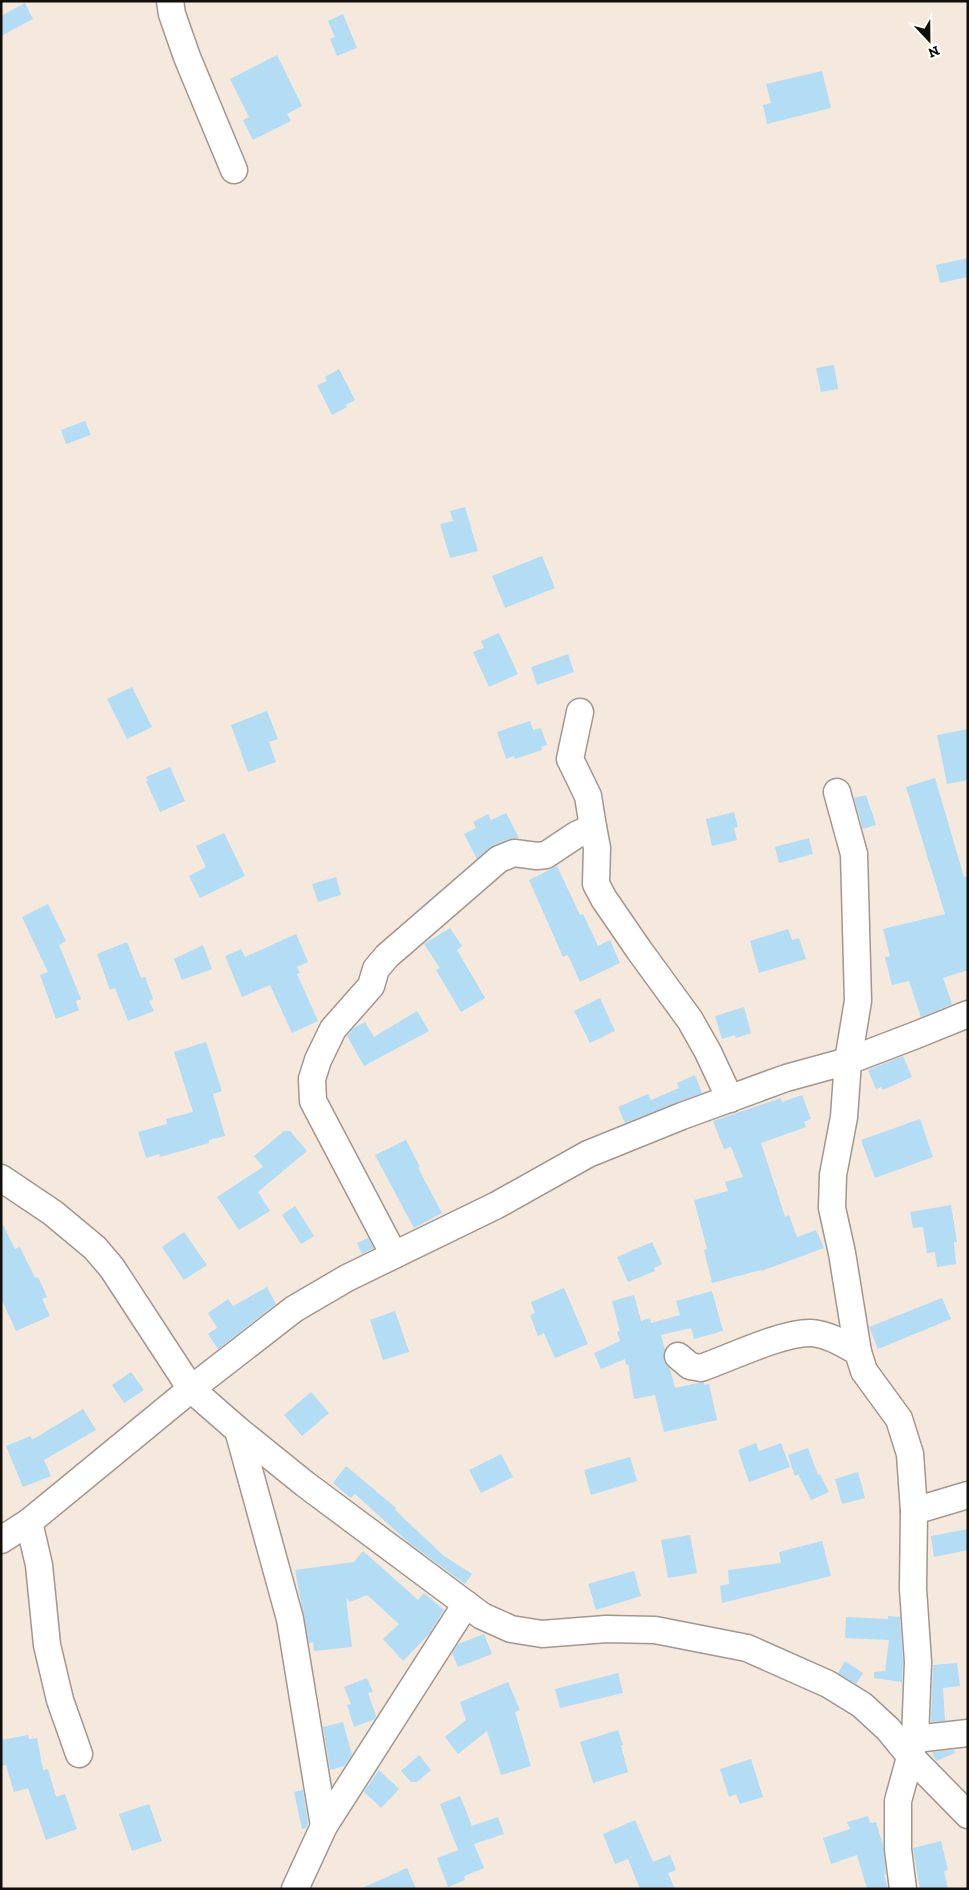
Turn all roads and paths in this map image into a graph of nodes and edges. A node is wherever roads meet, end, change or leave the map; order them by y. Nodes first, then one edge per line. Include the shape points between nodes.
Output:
1 (170, 1) edge
2 (234, 170) dead end
3 (580, 712) dead end
4 (837, 792) dead end
5 (593, 827) junction
6 (968, 1014) edge
7 (848, 1060) junction
8 (730, 1099) junction
9 (1, 1178) edge
10 (394, 1255) junction
11 (858, 1352) junction
12 (678, 1356) dead end
13 (192, 1389) junction
14 (238, 1430) junction
15 (968, 1495) edge
16 (914, 1512) junction
17 (30, 1522) junction
18 (1, 1540) edge
19 (466, 1604) junction
20 (968, 1733) edge
21 (913, 1748) junction
22 (79, 1754) dead end
23 (968, 1815) edge
24 (324, 1826) junction
25 (295, 1889) edge
26 (903, 1889) edge

1 - 2 street via 187,57
3 - 5 street via 570,760 588,796
4 - 7 street via 854,854 858,1001
5 - 8 street via 597,848 596,884 690,1020
5 - 10 street via 546,855 514,853 499,859 387,956 376,969 371,986 333,1029 318,1060 312,1079 313,1101
6 - 7 street
7 - 8 street
7 - 11 street via 844,1117 833,1174 832,1208
8 - 10 street via 588,1154 497,1205
9 - 13 street via 53,1213 96,1248
10 - 13 street via 294,1309
11 - 12 street via 836,1340 812,1333 790,1335 701,1368 690,1366
11 - 16 street via 864,1371 899,1419 910,1454
13 - 14 street
13 - 17 street
14 - 19 street
14 - 24 street via 290,1619
15 - 16 street
16 - 21 street via 913,1589 918,1662
17 - 18 street
17 - 22 street via 39,1565 47,1645 60,1700
19 - 21 street via 482,1616 511,1629 542,1634 606,1629 655,1630 747,1648 828,1684 862,1705
19 - 24 street
20 - 21 street
21 - 23 street
21 - 26 street via 898,1801 898,1848
24 - 25 street

